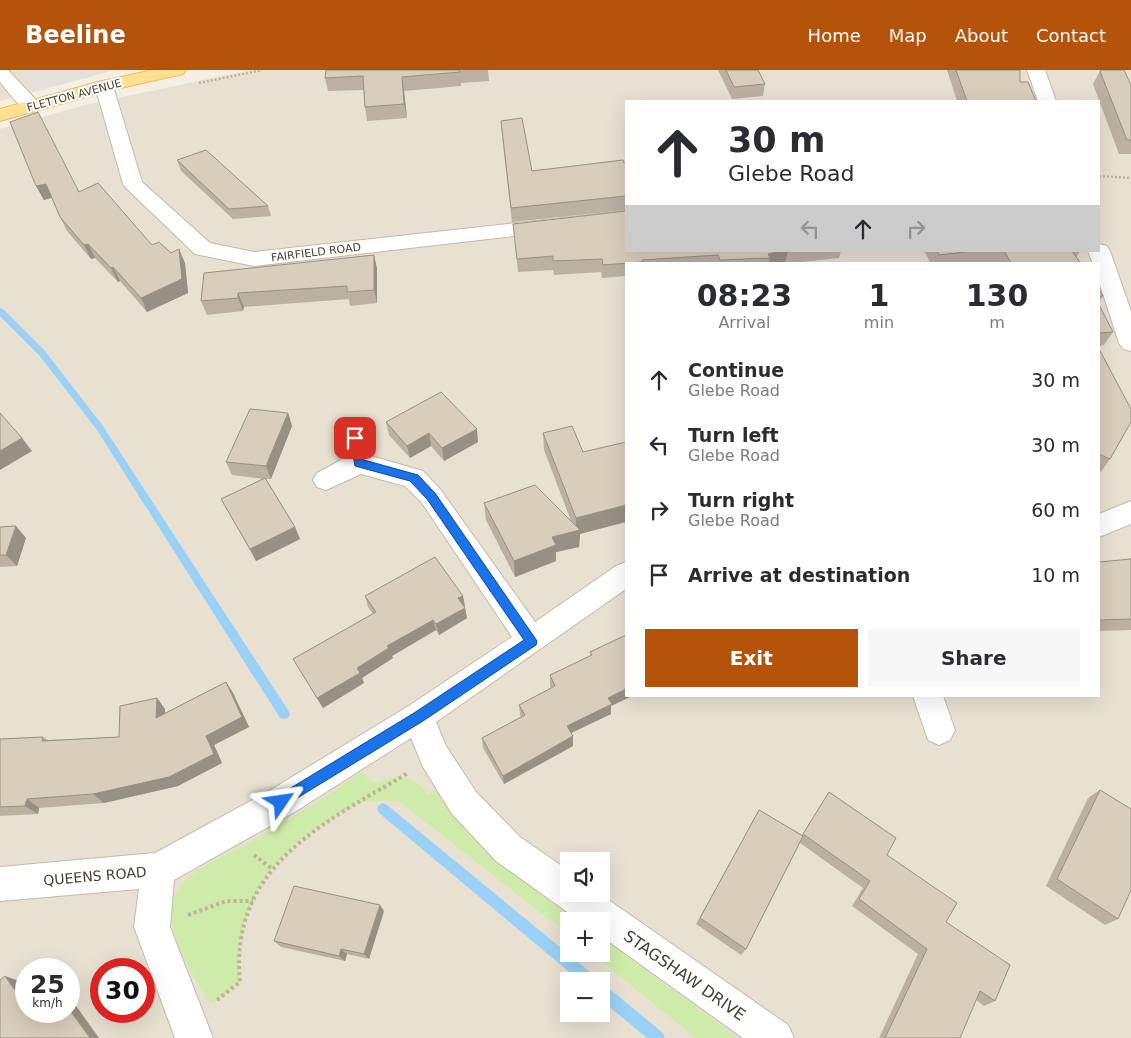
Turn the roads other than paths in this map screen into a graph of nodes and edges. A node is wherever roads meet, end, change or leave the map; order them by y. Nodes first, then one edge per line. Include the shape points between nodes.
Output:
1 (177, 70) edge
2 (1036, 70) edge
3 (0, 72) edge
4 (104, 86) junction
5 (1047, 100) edge
6 (32, 106) junction
7 (0, 115) edge
8 (625, 217) edge
9 (1099, 252) edge
10 (1131, 343) edge
11 (326, 480) dead end
12 (1131, 512) edge
13 (1100, 526) edge
14 (625, 575) edge
15 (531, 641) junction
16 (928, 697) edge
17 (418, 717) junction
18 (938, 730) dead end
19 (158, 870) junction
20 (0, 884) edge
21 (560, 886) edge
22 (583, 902) edge
23 (194, 1038) edge
24 (775, 1038) edge

1 - 4 main road, FLETTON AVENUE
2 - 5 street
3 - 6 street
4 - 6 main road, FLETTON AVENUE
4 - 8 street, FAIRFIELD ROAD via 133,184 204,249 254,259
6 - 7 main road, FLETTON AVENUE
9 - 10 street
11 - 15 street via 357,450 414,478 431,496
12 - 13 street
14 - 15 street, QUEENS ROAD
15 - 17 street, QUEENS ROAD
16 - 18 street
17 - 19 street, QUEENS ROAD via 281,802
17 - 21 street, STAGSHAW DRIVE via 434,756 464,803 508,849
19 - 20 street, QUEENS ROAD
19 - 23 street via 152,927
22 - 24 street, STAGSHAW DRIVE

